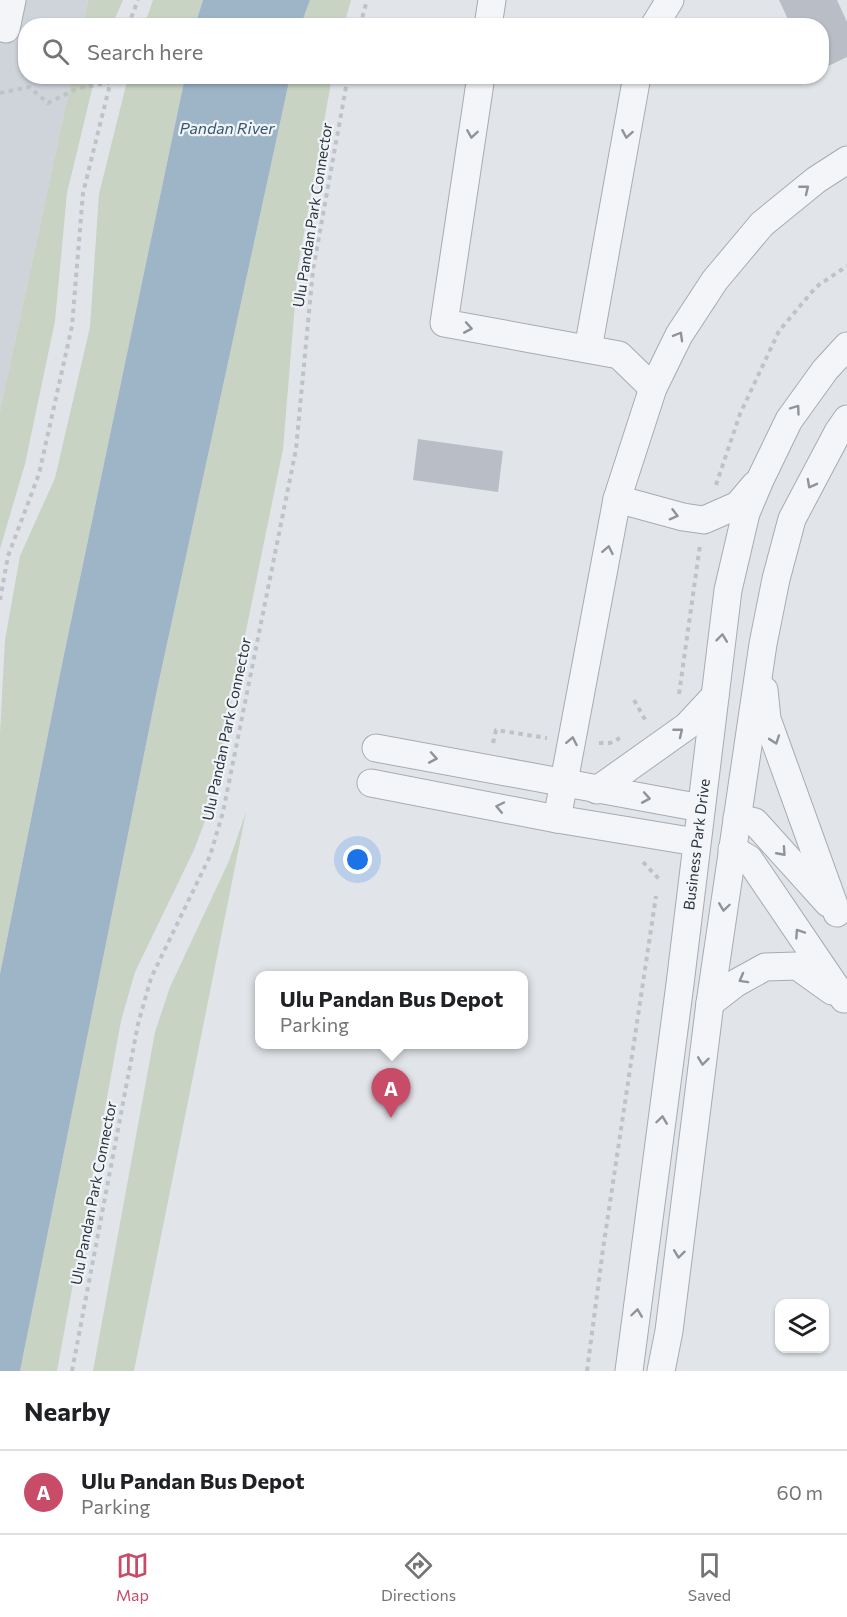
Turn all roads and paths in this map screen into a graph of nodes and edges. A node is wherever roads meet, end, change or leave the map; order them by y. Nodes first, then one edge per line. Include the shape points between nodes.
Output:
1 (12, 0) edge
2 (138, 0) edge
3 (367, 0) edge
4 (492, 0) edge
5 (670, 0) edge
6 (131, 18) edge
7 (362, 18) edge
8 (489, 18) edge
9 (659, 18) edge
10 (0, 27) edge
11 (94, 84) edge
12 (110, 84) edge
13 (347, 84) edge
14 (480, 84) edge
15 (636, 84) edge
16 (0, 93) edge
17 (847, 160) edge
18 (847, 266) edge
19 (847, 346) edge
20 (588, 349) junction
21 (652, 388) junction
22 (847, 419) edge
23 (760, 480) junction
24 (617, 499) junction
25 (704, 519) junction
26 (0, 600) edge
27 (760, 662) junction
28 (715, 696) junction
29 (678, 698) dead end
30 (634, 700) dead end
31 (656, 720) dead end
32 (648, 724) junction
33 (638, 729) dead end
34 (629, 733) dead end
35 (572, 742) junction
36 (376, 748) dead end
37 (489, 768) junction
38 (371, 783) dead end
39 (564, 783) junction
40 (597, 790) junction
41 (701, 808) junction
42 (737, 818) junction
43 (557, 819) junction
44 (696, 842) junction
45 (732, 849) junction
46 (641, 859) dead end
47 (659, 879) dead end
48 (656, 896) dead end
49 (842, 921) edge
50 (845, 1002) edge
51 (710, 1003) junction
52 (72, 1371) edge
53 (588, 1371) edge
54 (629, 1371) edge
55 (661, 1371) edge

1 - 10 street via 6,28
2 - 6 path
3 - 7 path
4 - 8 street
5 - 9 street
11 - 16 path via 48,103 29,87
12 - 26 path via 83,193 72,326 39,474 8,556
13 - 52 path, Ulu Pandan Park Connector via 313,270 296,449 223,812 210,856 151,978 138,1024
14 -> 20 street via 444,323
15 -> 20 street
21 -> 17 street via 679,335 715,280 755,232 816,180
18 - 25 path via 816,287 779,331 740,414
23 -> 19 street, Business Park Drive via 789,420
20 - 21 street via 619,355
21 - 24 street
22 -> 27 street via 792,519
23 - 25 street via 738,505
28 -> 23 street, Business Park Drive via 728,590 746,513
24 -> 25 street
35 -> 24 street
25 - 29 path
27 - 42 street
27 -> 49 street via 768,719
40 -> 28 street via 687,726
28 - 41 street, Business Park Drive
30 - 32 path
31 - 32 path
32 - 33 path
34 - 35 path via 610,743
35 - 37 path via 496,730
35 - 39 street
36 -> 37 street
37 - 39 street
43 -> 38 street
39 - 40 street
39 - 43 street
40 -> 41 street
41 - 44 street, Business Park Drive
42 - 45 street
42 -> 49 street via 755,822
43 - 44 street
54 -> 44 street, Business Park Drive
50 -> 45 street via 749,859
45 -> 51 street
46 - 47 path
48 - 53 path
50 -> 51 street via 796,966 765,968
51 -> 55 street

